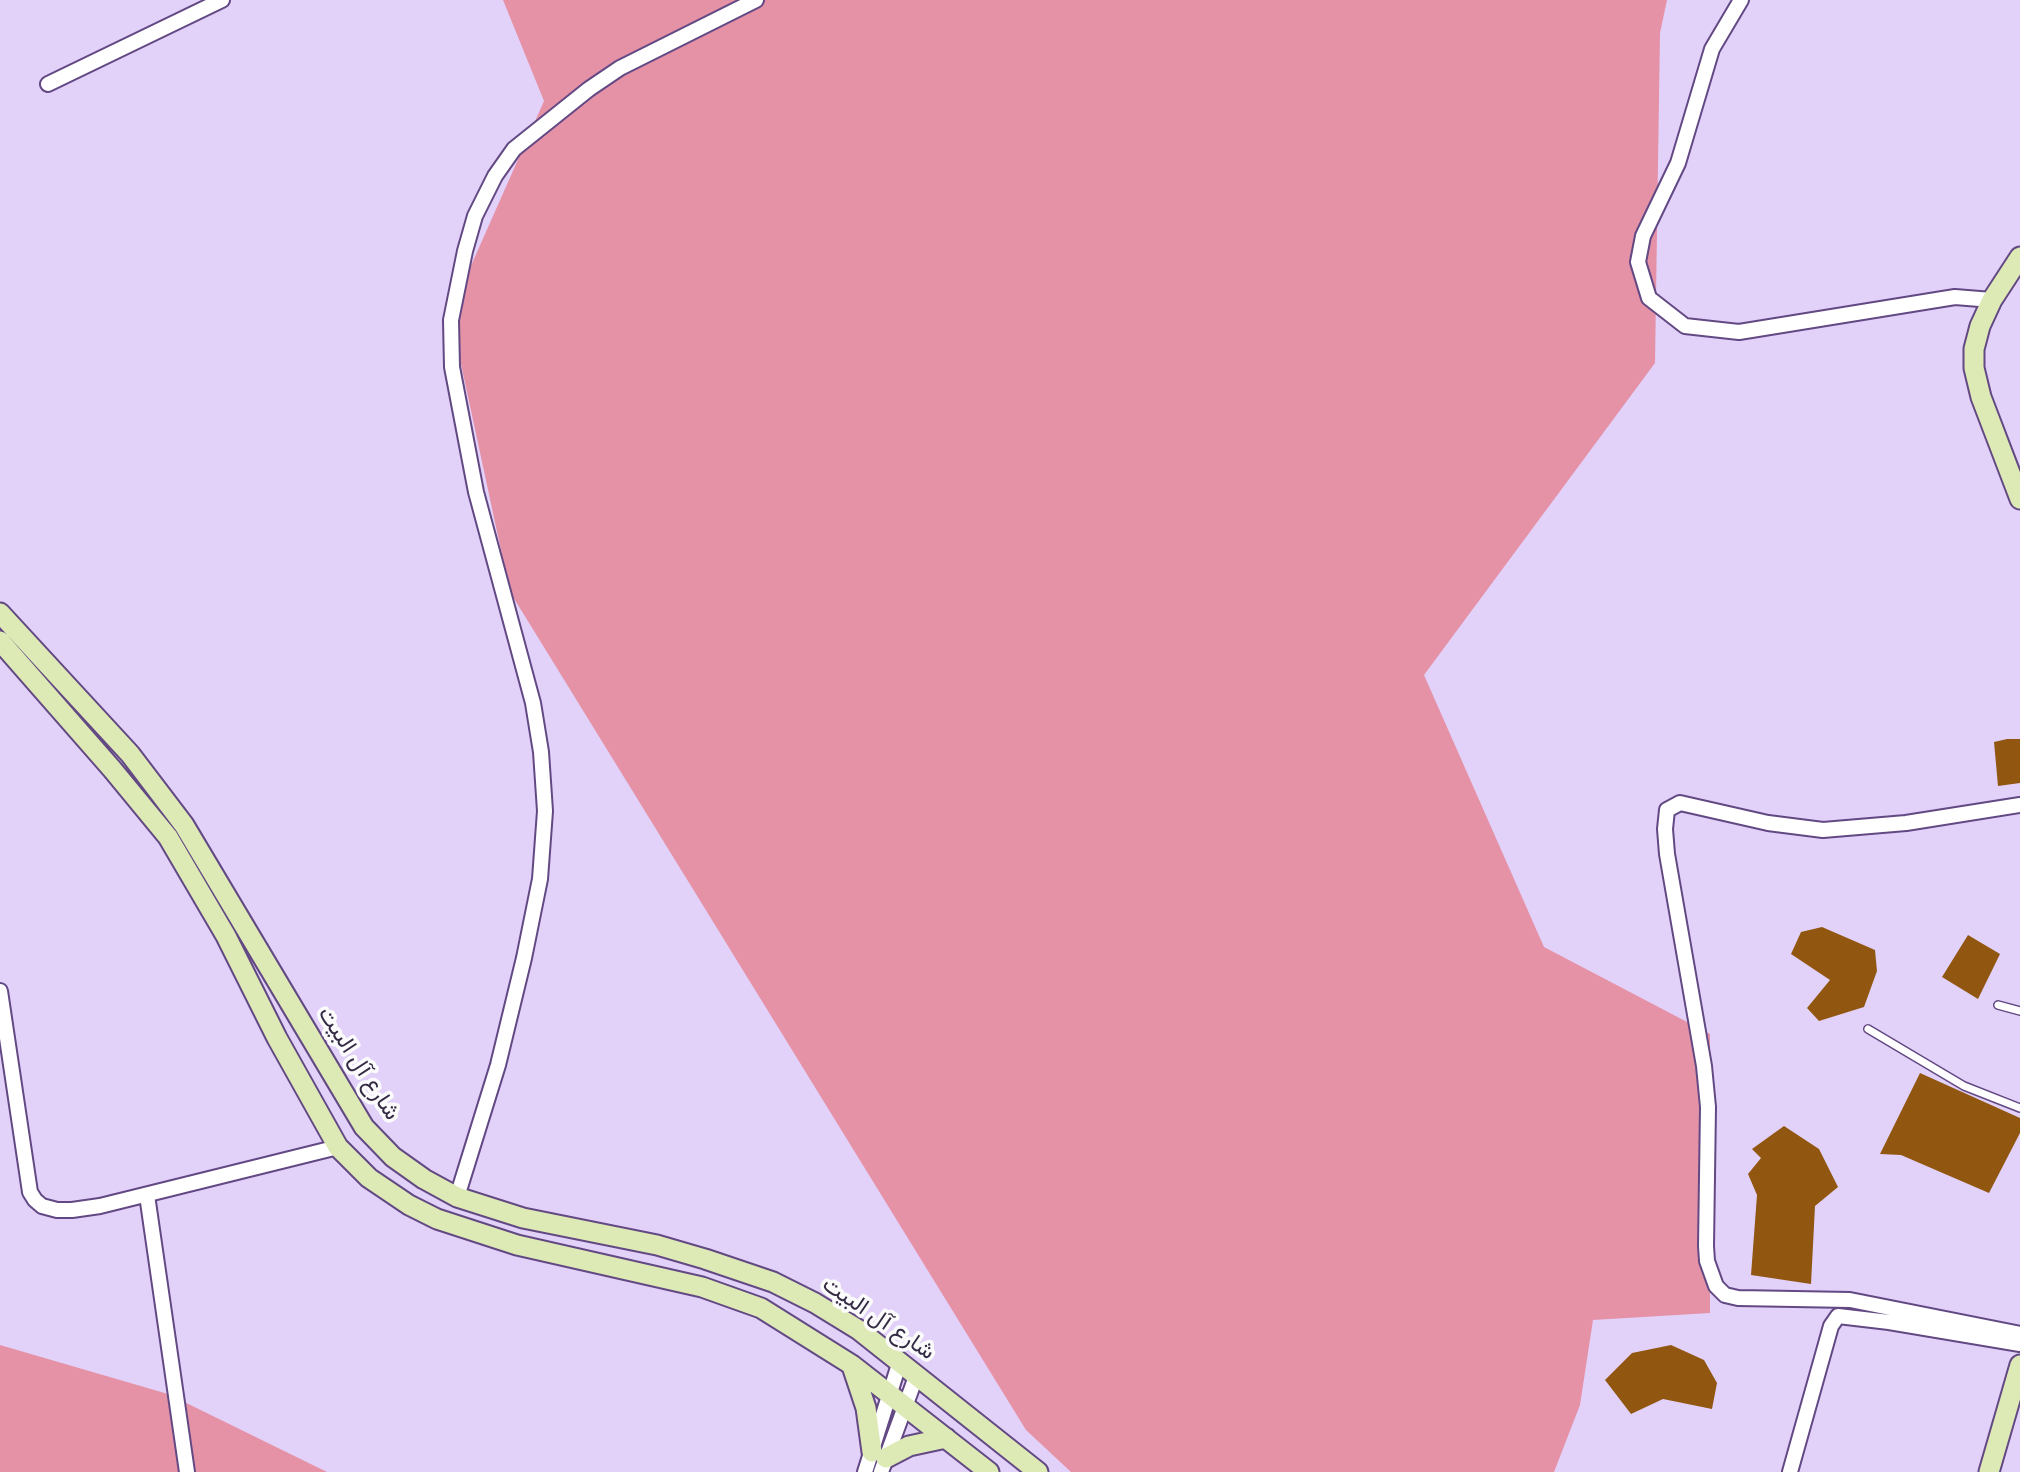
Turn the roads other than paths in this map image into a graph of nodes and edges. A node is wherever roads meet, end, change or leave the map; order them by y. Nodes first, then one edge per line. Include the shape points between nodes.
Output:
1 (222, 0) edge
2 (756, 0) edge
3 (1741, 0) edge
4 (48, 84) dead end
5 (2020, 257) edge
6 (1992, 300) junction
7 (2020, 499) edge
8 (0, 613) edge
9 (0, 641) edge
10 (2020, 805) edge
11 (0, 991) edge
12 (1998, 1005) dead end
13 (2020, 1012) edge
14 (1868, 1029) dead end
15 (2020, 1108) edge
16 (338, 1147) junction
17 (147, 1195) junction
18 (457, 1198) junction
19 (2020, 1334) edge
20 (2020, 1344) edge
21 (900, 1362) junction
22 (852, 1365) junction
23 (2020, 1366) edge
24 (917, 1374) junction
25 (889, 1394) junction
26 (905, 1406) junction
27 (946, 1438) junction
28 (880, 1460) edge
29 (187, 1472) edge
30 (866, 1472) edge
31 (989, 1472) edge
32 (1038, 1472) edge
33 (1790, 1472) edge
34 (1989, 1472) edge

1 - 4 street
2 - 18 street via 620,68 514,149 475,216 465,251 451,320 452,367 476,492 533,703 545,811 540,879 524,958 498,1065
3 - 6 street via 1712,49 1678,163 1643,236 1637,262 1649,298 1685,326 1739,332 1955,297
5 - 6 street
6 - 7 street via 1976,341 1974,368
8 - 18 street, شارع آل البيت via 130,754 184,825 364,1127 411,1171
9 - 16 street via 168,837
10 - 19 street via 1896,825 1823,830 1680,803 1667,810 1665,829 1704,1066 1708,1107 1706,1247 1716,1286 1725,1295 1738,1298 1850,1300
11 - 17 street via 30,1192 35,1200 50,1209 72,1210
12 - 13 lane
14 - 15 lane via 1964,1086
16 - 17 street
16 - 22 street via 369,1178 437,1219 517,1245 737,1298
17 - 29 street
18 - 21 street, شارع آل البيت via 523,1218 657,1245 773,1282 859,1330
20 - 33 street via 1838,1317 1831,1326
21 - 24 street, شارع آل البيت
21 - 25 street
22 - 25 street
22 - 28 street
23 - 34 street
24 - 26 street
24 - 32 street, شارع آل البيت
25 - 26 street
25 - 28 street
26 - 27 street
26 - 28 street
27 - 28 street via 909,1446
27 - 31 street
28 - 30 street

